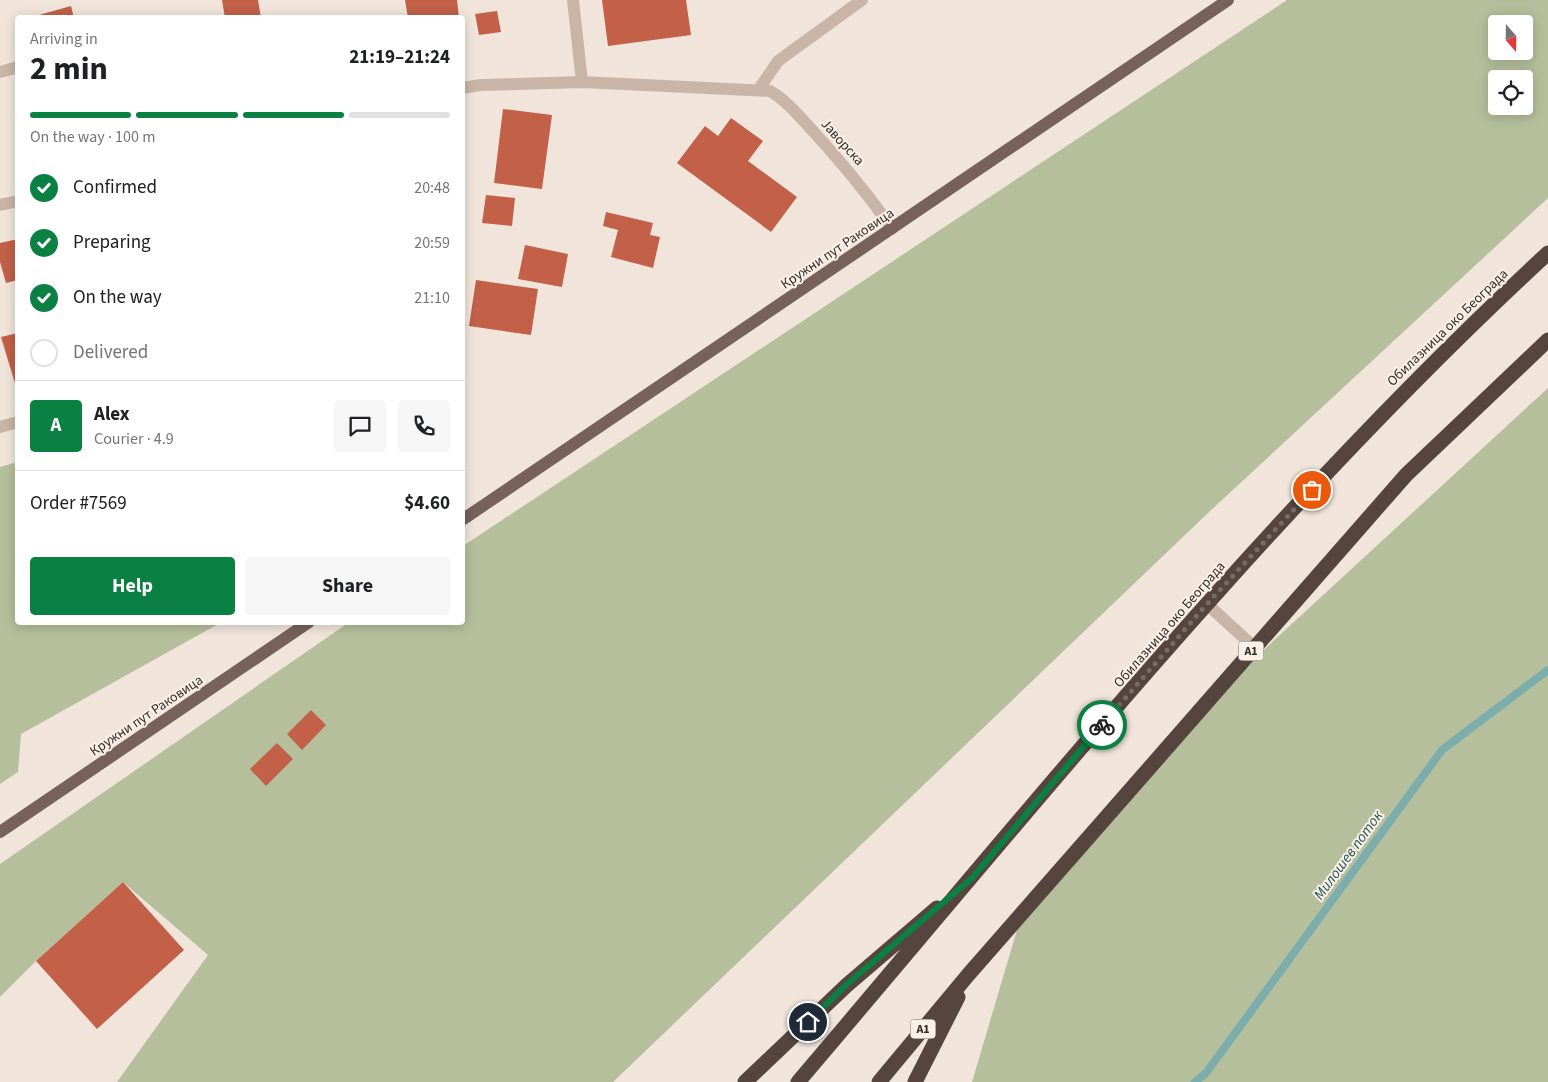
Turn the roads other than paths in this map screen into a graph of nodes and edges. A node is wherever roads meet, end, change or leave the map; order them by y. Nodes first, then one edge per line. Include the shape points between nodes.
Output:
1 (573, 0) edge
2 (862, 0) edge
3 (1228, 0) edge
4 (15, 68) edge
5 (0, 72) edge
6 (582, 82) junction
7 (465, 88) edge
8 (759, 89) junction
9 (15, 202) edge
10 (0, 205) edge
11 (892, 229) junction
12 (1548, 253) edge
13 (1548, 340) edge
14 (15, 423) edge
15 (0, 427) edge
16 (465, 518) edge
17 (1207, 604) junction
18 (305, 625) edge
19 (1254, 647) junction
20 (0, 832) edge
21 (972, 878) junction
22 (968, 975) junction
23 (745, 1082) edge
24 (798, 1082) edge
25 (879, 1082) edge
26 (915, 1082) edge

1 - 6 street
2 - 8 street via 778,60
3 - 11 main road, Кружни пут Раковица
4 - 5 street
6 - 7 street, Јаворска
6 - 8 street, Јаворска
8 - 11 street, Јаворска via 779,96 798,115 865,189
9 - 10 street
11 - 16 main road, Кружни пут Раковица
12 - 17 highway, Обилазница око Београда via 1404,391
13 - 19 highway, A1 via 1406,475
14 - 15 street
17 - 19 street
17 - 21 highway, Обилазница око Београда
18 - 20 main road, Кружни пут Раковица
19 - 22 highway, A1
21 - 23 highway via 846,985
21 - 24 highway, Обилазница око Београда
22 - 25 highway, A1
22 - 26 highway

